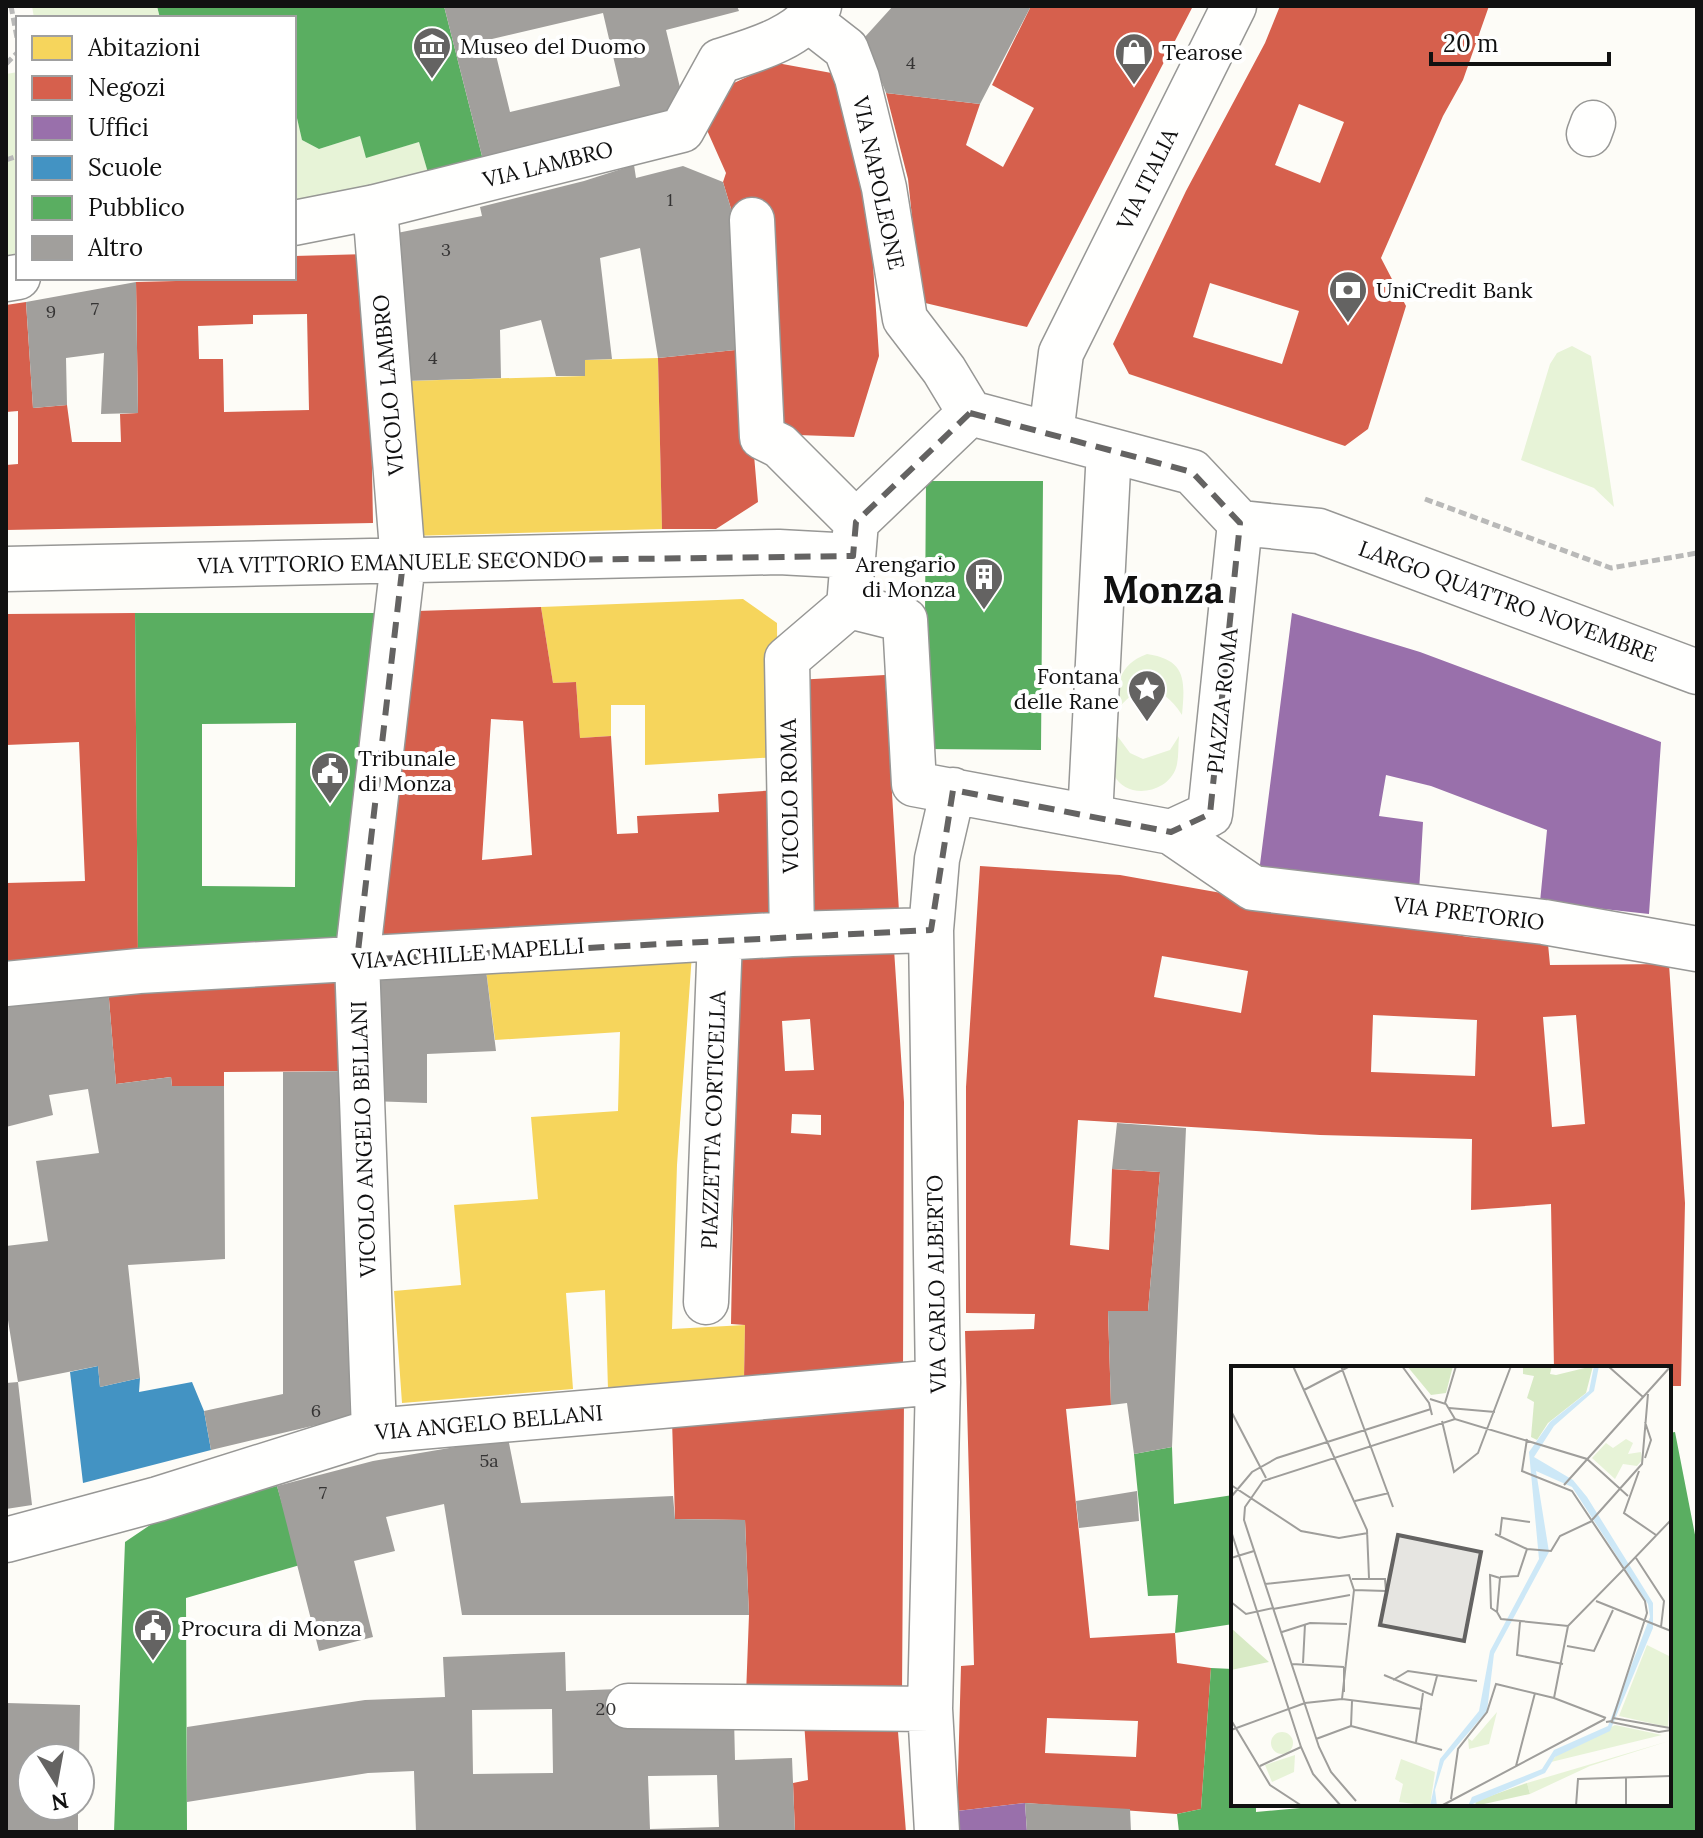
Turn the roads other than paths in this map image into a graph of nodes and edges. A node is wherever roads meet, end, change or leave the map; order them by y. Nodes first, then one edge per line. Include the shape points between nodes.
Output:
1 (1234, 6) edge
2 (814, 14) edge
3 (375, 207) junction
4 (752, 220) dead end
5 (296, 223) edge
6 (970, 413) junction
7 (1051, 434) junction
8 (1109, 450) junction
9 (1240, 523) junction
10 (855, 539) junction
11 (403, 562) junction
12 (6, 569) edge
13 (849, 606) junction
14 (1697, 672) edge
15 (953, 790) junction
16 (1090, 817) junction
17 (1171, 832) junction
18 (931, 930) junction
19 (792, 934) junction
20 (720, 938) junction
21 (1691, 947) edge
22 (357, 960) junction
23 (6, 984) edge
24 (706, 1302) dead end
25 (938, 1382) junction
26 (374, 1431) junction
27 (6, 1540) edge
28 (628, 1706) dead end
29 (930, 1709) junction
30 (937, 1832) edge

1 - 7 street, VIA ITALIA via 1061,353
2 - 3 street, VIA LAMBRO via 761,48 720,61 682,130
2 - 6 street, VIA NAPOLEONE via 846,49 884,188 905,319
3 - 5 street, VIA LAMBRO
3 - 11 street, VICOLO LAMBRO
4 - 10 street via 762,437 780,446
6 - 7 street
6 - 10 street
7 - 8 street
8 - 9 street via 1192,472
8 - 16 street
9 - 14 street, LARGO QUATTRO NOVEMBRE via 1319,531
9 - 17 street, PIAZZA ROMA via 1210,814
10 - 11 street, VIA VITTORIO EMANUELE SECONDO via 779,552
10 - 13 street
11 - 12 street, VIA VITTORIO EMANUELE SECONDO
11 - 22 street, VICOLO ANGELO BELLANI
13 - 15 street via 905,620 914,784
13 - 19 street, VICOLO ROMA via 787,659
15 - 16 street
15 - 18 street, VIA CARLO ALBERTO via 937,859
16 - 17 street
17 - 21 street, VIA PRETORIO via 1253,888 1544,922
18 - 19 street, VIA ACHILLE MAPELLI
18 - 25 street, VIA CARLO ALBERTO
19 - 20 street, VIA ACHILLE MAPELLI
20 - 22 street, VIA ACHILLE MAPELLI
20 - 24 street, PIAZZETTA CORTICELLA
22 - 23 street, VIA ACHILLE MAPELLI
22 - 26 street, VICOLO ANGELO BELLANI
25 - 26 street, VIA ANGELO BELLANI
25 - 29 street, VIA CARLO ALBERTO
26 - 27 street, VIA ANGELO BELLANI
28 - 29 street
29 - 30 street, VIA CARLO ALBERTO

